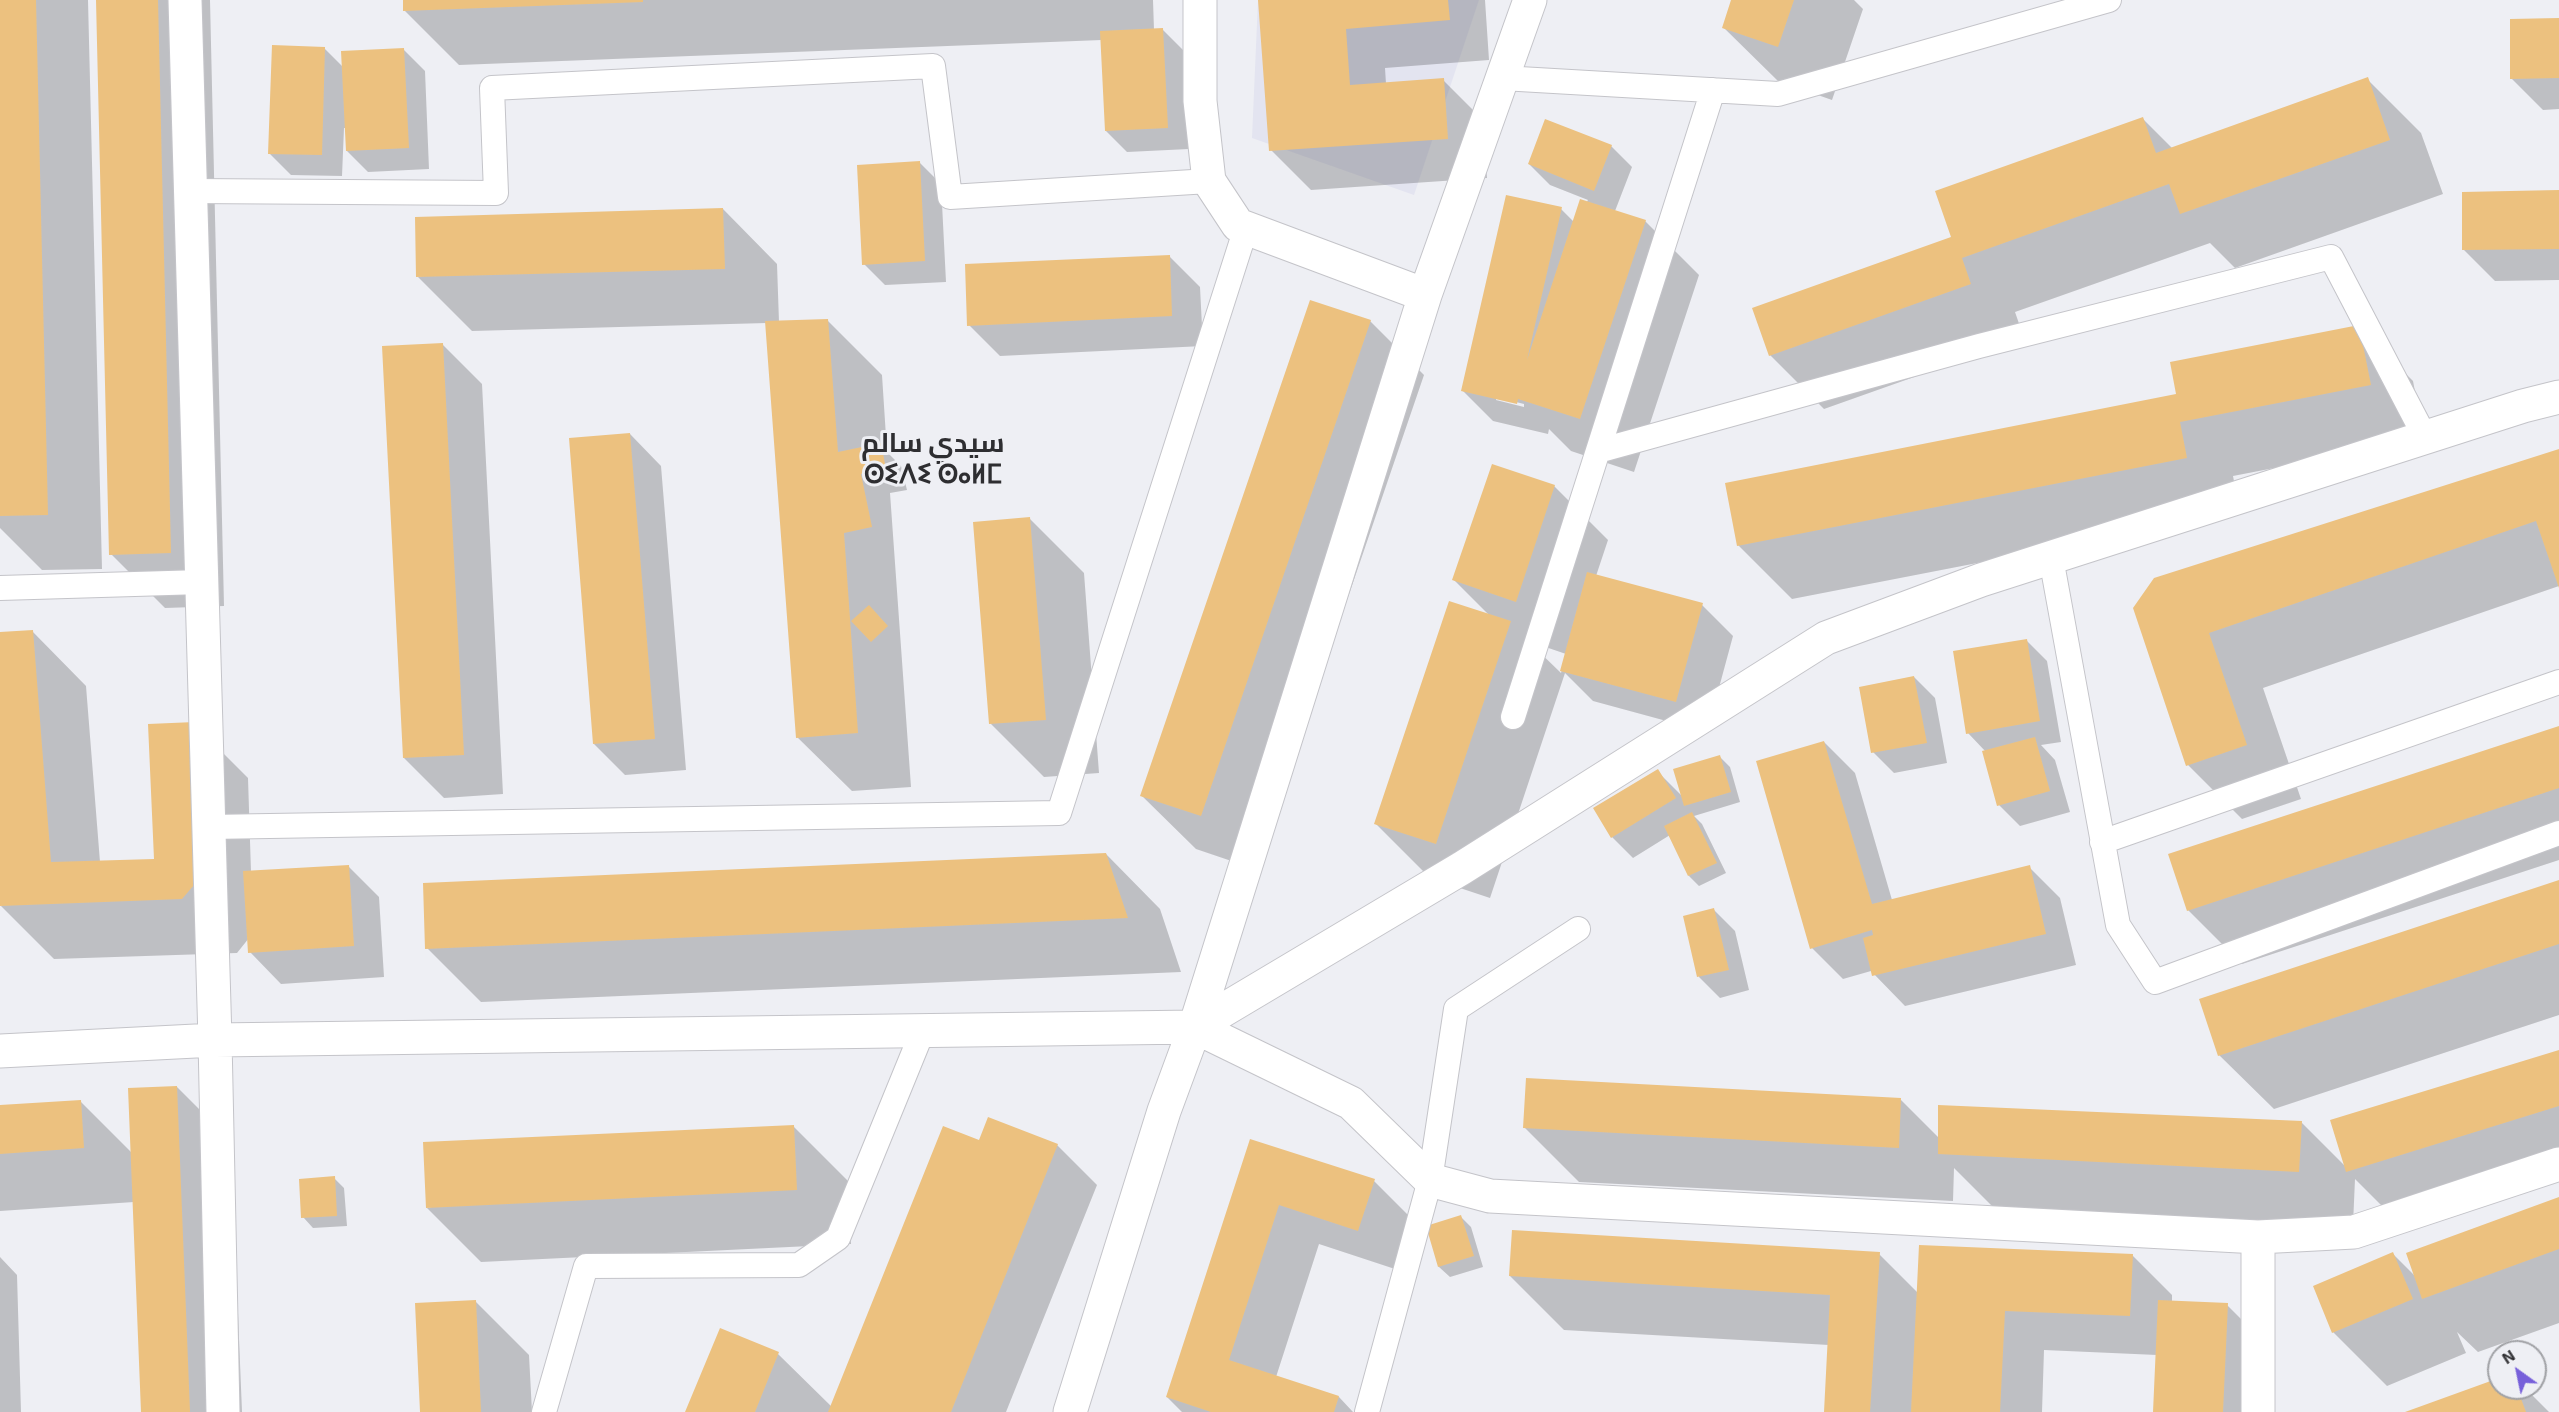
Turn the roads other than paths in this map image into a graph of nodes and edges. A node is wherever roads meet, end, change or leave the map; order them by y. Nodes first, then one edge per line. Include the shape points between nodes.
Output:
1 (185, 0) edge
2 (1200, 0) edge
3 (1530, 0) edge
4 (2109, 0) edge
5 (1502, 78) junction
6 (1713, 90) junction
7 (1209, 181) junction
8 (190, 191) junction
9 (1246, 228) junction
10 (1425, 295) junction
11 (2559, 397) edge
12 (2425, 437) junction
13 (1598, 451) junction
14 (2051, 558) junction
15 (202, 582) junction
16 (0, 588) edge
17 (2559, 682) edge
18 (1513, 717) dead end
19 (209, 827) junction
20 (2559, 833) edge
21 (2102, 842) junction
22 (1578, 929) dead end
23 (1195, 1027) junction
24 (923, 1030) junction
25 (215, 1040) junction
26 (0, 1051) edge
27 (2559, 1164) edge
28 (1430, 1180) junction
29 (2258, 1238) junction
30 (223, 1412) edge
31 (544, 1412) edge
32 (1070, 1412) edge
33 (1367, 1412) edge
34 (2258, 1412) edge

1 - 8 street
2 - 7 street via 1200,101
3 - 5 street
4 - 6 lane via 1778,94
5 - 6 lane
5 - 10 street
6 - 13 lane
7 - 8 lane via 950,197 933,66 492,88 496,194
7 - 9 street via 1238,225
8 - 15 street
9 - 10 street
9 - 19 lane via 1059,813
10 - 23 street
11 - 12 street
12 - 13 lane via 2331,258 1979,346
12 - 14 street
13 - 18 lane
14 - 21 lane
14 - 23 street via 1826,638 1462,867
15 - 16 lane
15 - 19 street
17 - 21 lane
19 - 25 street
20 - 21 lane via 2155,982 2118,925
22 - 28 lane via 1456,1009
23 - 24 street
23 - 28 street via 1351,1102
23 - 32 street via 1164,1111
24 - 25 street
24 - 31 lane via 838,1238 799,1265 586,1266
25 - 26 street
25 - 30 street
27 - 29 street via 2354,1232
28 - 29 street via 1490,1196
28 - 33 lane
29 - 34 street

